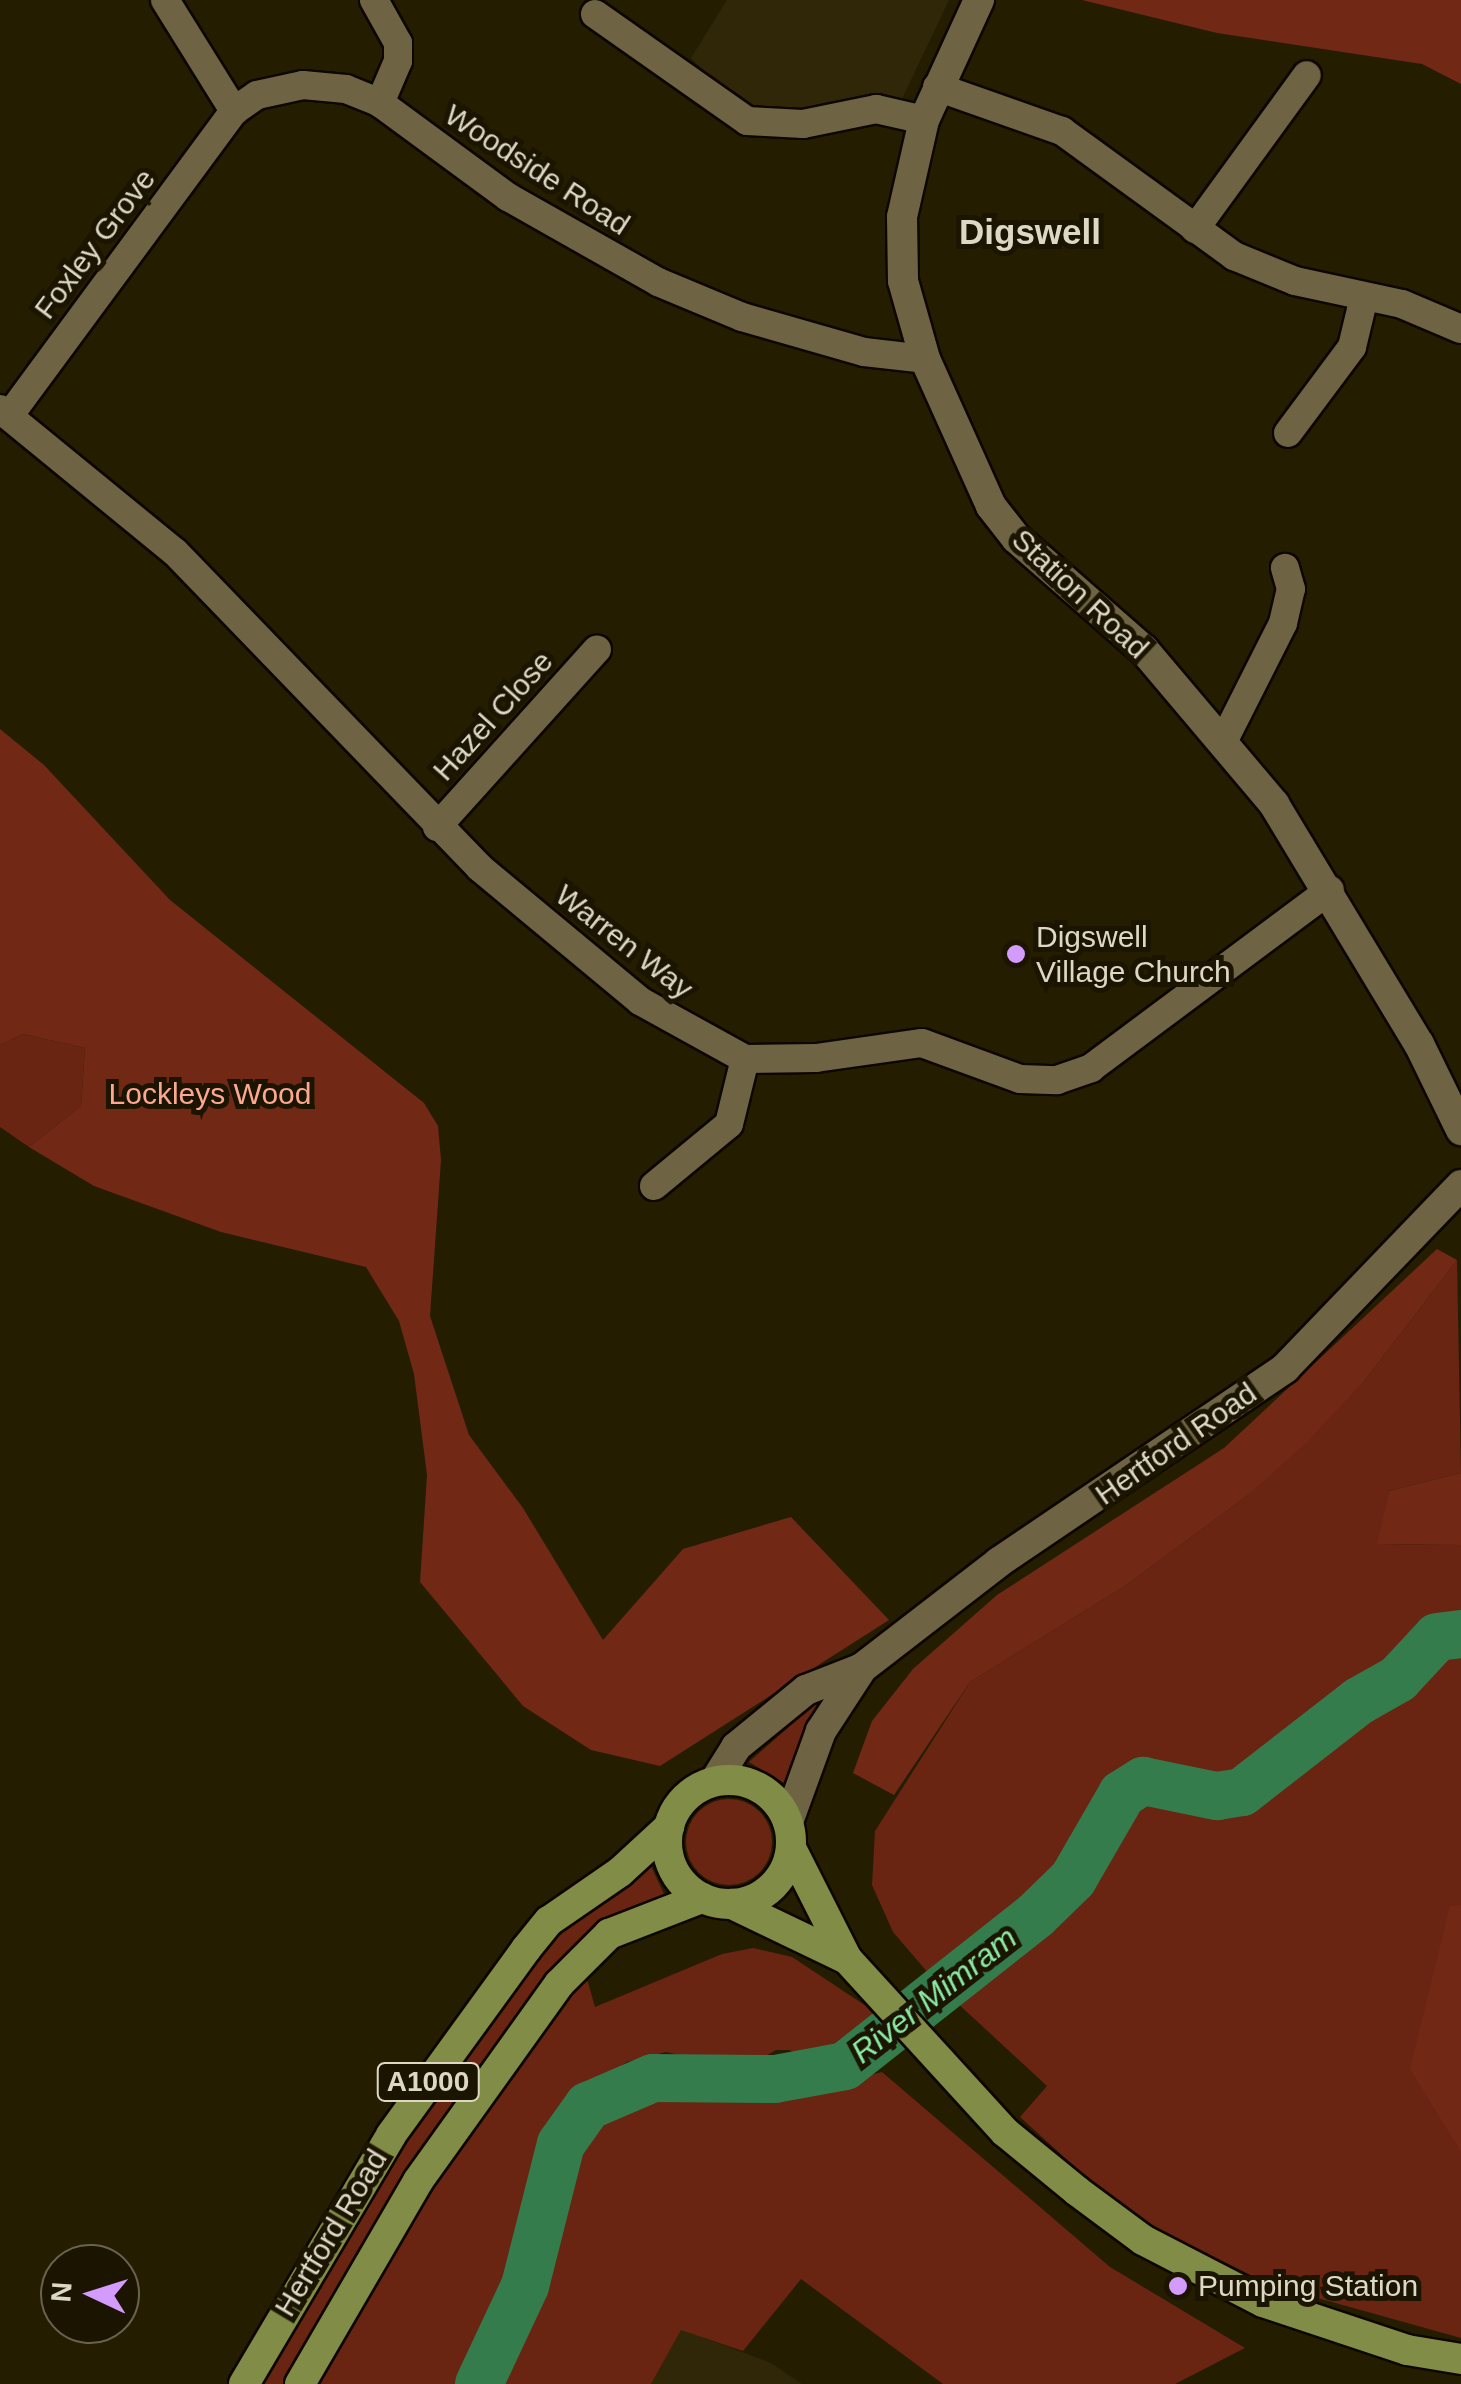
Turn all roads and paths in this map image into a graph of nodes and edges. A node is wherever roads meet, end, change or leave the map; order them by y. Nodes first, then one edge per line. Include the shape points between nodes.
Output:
1 (165, 0) edge
2 (374, 0) edge
3 (979, 0) edge
4 (596, 14) dead end
5 (1306, 75) dead end
6 (938, 87) junction
7 (380, 103) junction
8 (234, 111) junction
9 (924, 120) junction
10 (1194, 229) junction
11 (1364, 297) junction
12 (1461, 329) edge
13 (925, 359) junction
14 (4, 413) edge
15 (1288, 433) dead end
16 (1285, 568) dead end
17 (596, 649) dead end
18 (1224, 740) junction
19 (437, 827) junction
20 (1330, 890) junction
21 (744, 1060) junction
22 (1461, 1130) edge
23 (1461, 1185) edge
24 (654, 1186) dead end
25 (862, 1668) junction
26 (715, 1780) junction
27 (668, 1826) junction
28 (790, 1835) junction
29 (717, 1901) junction
30 (847, 1960) junction
31 (1461, 2359) edge
32 (244, 2384) edge
33 (300, 2384) edge

1 - 8 street
2 - 7 street via 398,43 398,61
3 - 6 street, Station Road
4 - 9 street via 746,121 804,124 876,109
5 - 10 street
6 - 9 street, Station Road
6 - 10 street via 1062,131
7 - 8 street, Woodside Road via 346,89 303,85 258,95
7 - 13 street, Woodside Road via 508,197 658,282 829,342
8 - 14 street, Foxley Grove
9 - 13 street, Station Road via 901,246 910,314
10 - 11 street via 1280,275
11 - 12 street via 1431,313
11 - 15 street via 1352,347
13 - 18 street, Station Road via 992,506 1016,538 1144,650
14 - 19 street, Warren Way via 176,552
16 - 18 street via 1291,588 1283,623
17 - 19 street, Hazel Close
18 - 20 street, Station Road
19 - 21 street, Warren Way via 640,1002
20 - 21 street via 1091,1068 1057,1080 1020,1079 922,1044
20 - 22 street, Station Road
21 - 24 street via 729,1124
23 - 25 street, Hertford Road via 1284,1368 1193,1436 999,1562
25 - 26 street, Hertford Road via 806,1690 736,1747
25 - 28 street, Hertford Road via 821,1732
26 - 27 main road via 685,1797
26 - 28 main road via 752,1783 768,1792
27 - 29 main road via 676,1876
27 - 32 main road, Hertford Road / A1000 via 620,1872 549,1922 516,1963 391,2135
28 - 29 main road via 765,1893
28 - 30 main road
29 - 30 main road
29 - 33 main road, Hertford Road / A1000 via 609,1934 559,1984 418,2181
30 - 31 main road via 1005,2132 1077,2192 1197,2270 1363,2337

